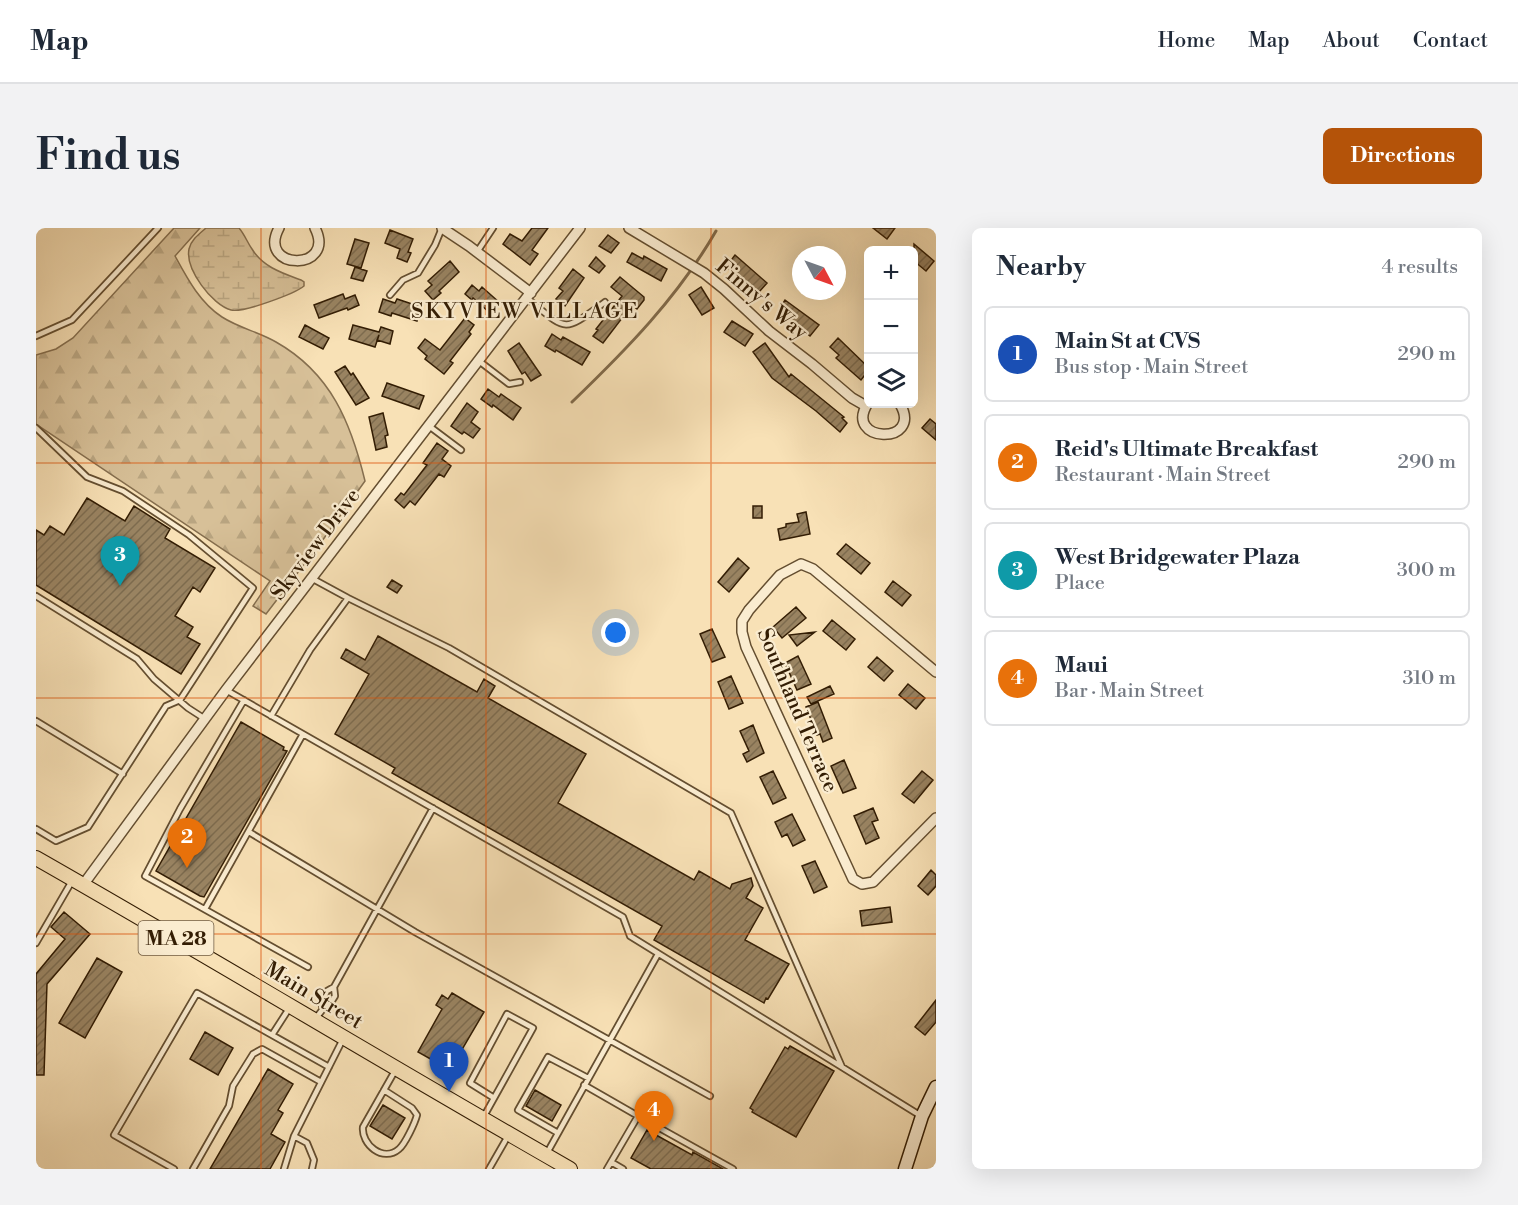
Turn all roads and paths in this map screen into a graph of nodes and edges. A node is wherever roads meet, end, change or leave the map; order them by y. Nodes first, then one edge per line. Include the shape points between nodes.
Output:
1 (158, 228) edge
2 (279, 228) edge
3 (315, 228) edge
4 (442, 228) edge
5 (493, 228) edge
6 (580, 228) edge
7 (629, 228) edge
8 (477, 252) junction
9 (390, 296) dead end
10 (529, 296) junction
11 (605, 302) dead end
12 (36, 336) edge
13 (479, 361) junction
14 (520, 382) dead end
15 (864, 404) edge
16 (866, 408) edge
17 (901, 408) edge
18 (429, 426) junction
19 (36, 428) edge
20 (460, 450) dead end
21 (313, 579) junction
22 (36, 596) edge
23 (348, 598) junction
24 (936, 672) edge
25 (226, 690) junction
26 (180, 700) junction
27 (243, 700) junction
28 (271, 716) junction
29 (205, 719) junction
30 (36, 721) edge
31 (303, 734) junction
32 (123, 774) junction
33 (433, 808) junction
34 (936, 818) edge
35 (36, 829) edge
36 (249, 832) junction
37 (36, 858) edge
38 (78, 882) junction
39 (377, 908) junction
40 (205, 909) junction
41 (36, 943) edge
42 (658, 954) junction
43 (308, 967) dead end
44 (334, 987) junction
45 (291, 1006) junction
46 (319, 1015) junction
47 (272, 1035) junction
48 (344, 1038) junction
49 (609, 1040) junction
50 (329, 1067) junction
51 (842, 1067) junction
52 (396, 1069) junction
53 (588, 1078) junction
54 (321, 1082) junction
55 (584, 1085) junction
56 (936, 1087) edge
57 (384, 1090) junction
58 (710, 1096) dead end
59 (494, 1098) junction
60 (638, 1116) junction
61 (922, 1116) junction
62 (483, 1118) junction
63 (558, 1133) junction
64 (510, 1134) junction
65 (294, 1136) junction
66 (546, 1155) junction
67 (611, 1162) junction
68 (174, 1169) edge
69 (193, 1169) edge
70 (284, 1169) edge
71 (312, 1169) edge
72 (489, 1169) edge
73 (570, 1169) edge
74 (607, 1169) edge
75 (623, 1169) edge
76 (733, 1169) edge
77 (905, 1169) edge

1 - 12 lane via 72,320
2 - 3 street via 275,239 279,252 290,261 299,262 311,257 316,249 319,240
4 - 8 street
4 - 9 lane via 418,273 403,280
5 - 8 lane
6 - 10 street, Skyview Drive
7 - 15 street, Finny's Way via 704,273 769,331
8 - 10 street
10 - 11 lane via 554,321 568,326
10 - 13 street, Skyview Drive
13 - 14 lane via 508,384
13 - 18 street, Skyview Drive
16 - 17 street, Finny's Way via 866,425 882,435 900,428 904,415
18 - 20 lane
18 - 21 street, Skyview Drive
19 - 26 lane via 87,477 123,491 189,535 253,588
21 - 23 lane
21 - 25 street, Skyview Drive
22 - 26 lane via 137,658 154,679
23 - 28 lane via 310,650
23 - 51 lane via 449,648 732,813
24 - 34 street, Southland Terrace via 813,569 801,564 780,575 742,621 746,646 853,879 862,884 873,882
25 - 27 lane
25 - 29 street, Skyview Drive
26 - 29 lane
26 - 32 lane via 166,706
27 - 28 lane
27 - 40 lane via 145,876
28 - 31 lane
29 - 38 street, Skyview Drive
30 - 32 lane
31 - 33 lane
31 - 36 lane
32 - 35 lane via 88,827 56,841
33 - 39 lane
33 - 42 lane via 623,917 630,936
36 - 39 lane
36 - 40 lane
37 - 38 main road, Main Street / MA 28
38 - 41 lane
38 - 45 main road, Main Street / MA 28
39 - 44 lane
39 - 49 lane
40 - 43 lane
42 - 49 lane
42 - 51 lane
44 - 46 lane via 327,991
44 - 46 lane via 335,996
45 - 46 main road, Main Street / MA 28
45 - 47 lane
46 - 48 main road, Main Street / MA 28
47 - 50 lane
47 - 68 lane via 197,993 114,1135
48 - 50 lane
48 - 52 main road, Main Street / MA 28
49 - 53 lane
49 - 58 lane
50 - 54 lane
51 - 61 lane
52 - 57 lane
52 - 62 main road, Main Street / MA 28
53 - 55 lane
53 - 63 lane via 548,1057 518,1110
54 - 65 lane
54 - 69 lane via 262,1049 253,1054 233,1086 230,1106
55 - 60 lane
55 - 63 lane
56 - 61 main road
57 - 57 lane via 362,1135 368,1145 390,1153 399,1149 417,1115
59 - 59 lane via 533,1028 507,1014 470,1083
59 - 62 lane
60 - 67 lane
60 - 76 lane
61 - 77 main road
62 - 64 main road, Main Street / MA 28
63 - 66 lane
64 - 66 main road, Main Street / MA 28
64 - 72 lane
65 - 70 lane
65 - 71 lane via 307,1143 314,1161
66 - 73 main road, Main Street / MA 28
67 - 74 lane
67 - 75 lane

